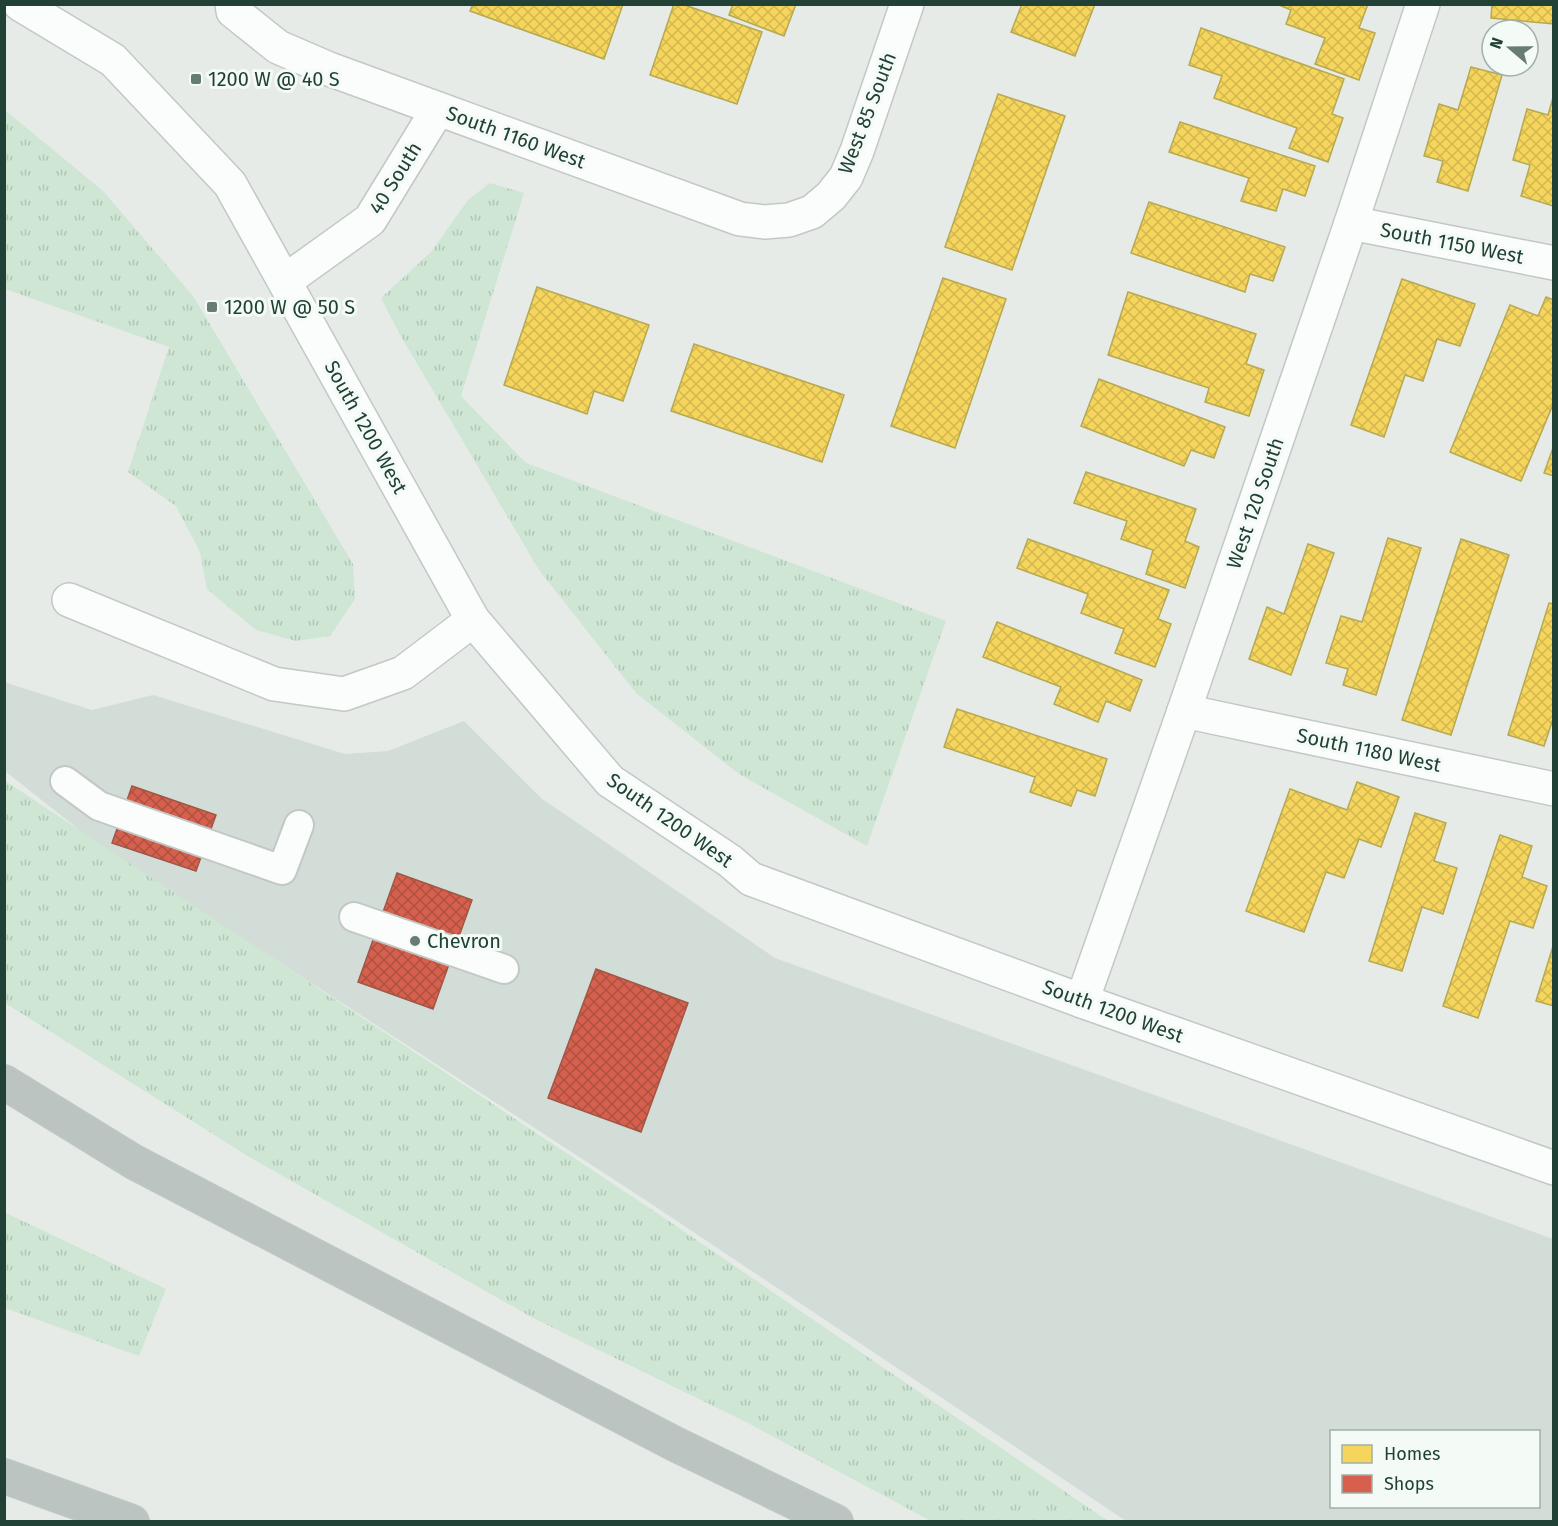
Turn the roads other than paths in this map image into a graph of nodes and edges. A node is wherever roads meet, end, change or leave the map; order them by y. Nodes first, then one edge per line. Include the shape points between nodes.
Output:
1 (20, 4) edge
2 (907, 4) edge
3 (1423, 4) edge
4 (232, 8) edge
5 (438, 109) junction
6 (812, 212) joint
7 (1350, 223) junction
8 (1554, 263) edge
9 (285, 281) junction
10 (69, 600) dead end
11 (473, 621) junction
12 (1184, 711) junction
13 (65, 781) dead end
14 (1554, 789) edge
15 (298, 825) dead end
16 (354, 917) dead end
17 (504, 969) dead end
18 (1082, 1001) junction
19 (4, 1082) edge
20 (1554, 1168) edge
21 (4, 1476) edge
22 (132, 1521) edge
23 (836, 1521) edge

1 - 9 street, South 1200 West via 113,60 230,184
2 - 6 street, West 85 South via 846,177
3 - 7 street, West 120 South
4 - 5 street, South 1160 West via 278,47
5 - 6 street, South 1160 West via 740,219 781,221
5 - 9 street, 40 South via 370,220
7 - 8 street, South 1150 West
7 - 12 street, West 120 South
9 - 11 street, South 1200 West
10 - 11 street via 274,684 344,694 403,673
11 - 18 street, South 1200 West via 610,781 751,879
12 - 14 street, South 1180 West
12 - 18 street, West 120 South
13 - 15 lane via 99,806 282,870
16 - 17 lane
18 - 20 street, South 1200 West
19 - 23 highway via 134,1162 675,1444
21 - 22 highway

